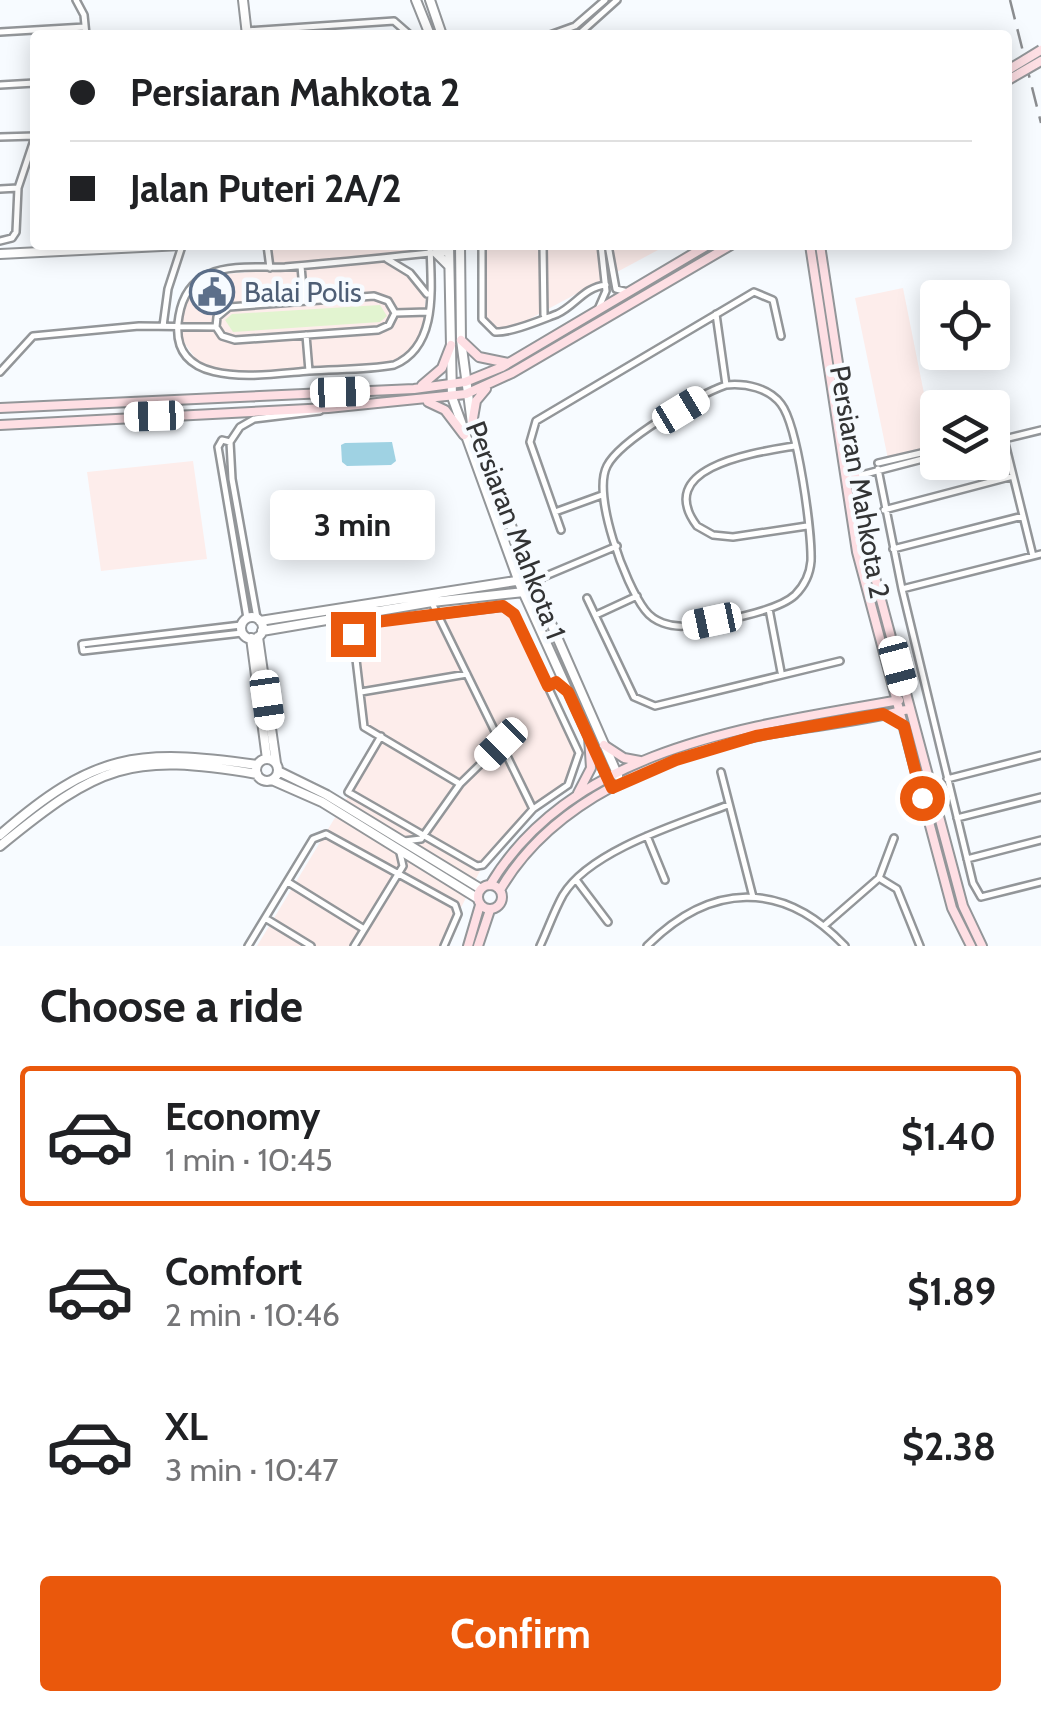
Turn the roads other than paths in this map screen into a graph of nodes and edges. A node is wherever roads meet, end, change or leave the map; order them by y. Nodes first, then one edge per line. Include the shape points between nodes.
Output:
1 (76, 0) edge
2 (244, 0) edge
3 (416, 0) edge
4 (430, 0) edge
5 (605, 0) edge
6 (617, 0) edge
7 (581, 21) junction
8 (332, 25) junction
9 (341, 25) junction
10 (85, 30) edge
11 (246, 30) edge
12 (278, 30) edge
13 (333, 30) edge
14 (342, 30) edge
15 (404, 30) edge
16 (428, 30) edge
17 (442, 30) edge
18 (561, 30) edge
19 (582, 30) edge
20 (586, 30) edge
21 (0, 32) edge
22 (30, 32) edge
23 (1041, 50) edge
24 (1041, 61) edge
25 (1012, 68) edge
26 (1012, 78) edge
27 (30, 83) edge
28 (0, 85) edge
29 (30, 136) edge
30 (0, 137) edge
31 (30, 151) edge
32 (18, 188) junction
33 (0, 189) edge
34 (0, 240) edge
35 (59, 250) edge
36 (181, 250) edge
37 (268, 250) edge
38 (432, 250) edge
39 (448, 250) edge
40 (450, 250) edge
41 (460, 250) edge
42 (482, 250) edge
43 (543, 250) edge
44 (604, 250) edge
45 (605, 250) edge
46 (699, 250) edge
47 (722, 250) edge
48 (811, 250) edge
49 (821, 250) edge
50 (0, 254) edge
51 (384, 258) junction
52 (461, 264) junction
53 (301, 266) junction
54 (450, 266) junction
55 (270, 268) junction
56 (606, 285) junction
57 (628, 292) junction
58 (429, 296) junction
59 (304, 300) junction
60 (600, 307) junction
61 (428, 312) junction
62 (395, 313) junction
63 (716, 313) junction
64 (544, 315) junction
65 (163, 326) junction
66 (178, 326) junction
67 (216, 327) junction
68 (306, 335) junction
69 (781, 336) dead end
70 (461, 340) junction
71 (451, 345) junction
72 (508, 362) junction
73 (309, 371) junction
74 (0, 372) edge
75 (498, 381) junction
76 (464, 382) junction
77 (450, 385) junction
78 (726, 386) junction
79 (414, 389) junction
80 (466, 394) junction
81 (452, 397) junction
82 (426, 402) junction
83 (0, 408) edge
84 (328, 408) junction
85 (472, 424) junction
86 (0, 425) edge
87 (1041, 430) edge
88 (464, 435) junction
89 (1010, 438) edge
90 (230, 442) junction
91 (794, 446) junction
92 (920, 456) edge
93 (1010, 461) edge
94 (878, 466) junction
95 (1014, 476) junction
96 (850, 478) junction
97 (602, 495) junction
98 (884, 510) junction
99 (555, 512) junction
100 (1024, 516) junction
101 (807, 526) junction
102 (561, 530) dead end
103 (617, 545) junction
104 (892, 549) junction
105 (1041, 554) edge
106 (1033, 556) junction
107 (510, 558) junction
108 (530, 577) junction
109 (541, 578) junction
110 (519, 582) junction
111 (535, 587) junction
112 (902, 589) junction
113 (507, 590) junction
114 (524, 592) junction
115 (638, 596) junction
116 (587, 598) dead end
117 (430, 599) junction
118 (769, 609) junction
119 (437, 613) junction
120 (596, 616) junction
121 (537, 622) junction
122 (252, 628) junction
123 (840, 661) dead end
124 (781, 672) junction
125 (467, 674) junction
126 (558, 677) junction
127 (894, 682) junction
128 (548, 686) junction
129 (360, 692) junction
130 (902, 699) junction
131 (878, 704) junction
132 (905, 710) junction
133 (883, 714) junction
134 (904, 726) junction
135 (380, 736) junction
136 (588, 737) junction
137 (501, 744) junction
138 (604, 745) junction
139 (1041, 755) edge
140 (648, 761) junction
141 (273, 768) junction
142 (257, 770) junction
143 (721, 772) dead end
144 (607, 778) junction
145 (620, 778) junction
146 (947, 779) junction
147 (460, 784) junction
148 (612, 788) junction
149 (575, 797) junction
150 (1041, 797) edge
151 (728, 805) junction
152 (533, 809) junction
153 (957, 818) junction
154 (0, 835) edge
155 (423, 836) junction
156 (647, 836) junction
157 (894, 838) dead end
158 (1041, 840) edge
159 (404, 841) junction
160 (0, 846) edge
161 (400, 851) junction
162 (427, 856) junction
163 (967, 859) junction
164 (419, 863) junction
165 (402, 869) junction
166 (878, 878) junction
167 (666, 880) dead end
168 (577, 881) junction
169 (288, 882) junction
170 (1041, 882) edge
171 (500, 890) junction
172 (482, 894) junction
173 (753, 897) junction
174 (490, 910) junction
175 (265, 918) junction
176 (608, 922) dead end
177 (824, 925) junction
178 (364, 929) junction
179 (248, 946) edge
180 (311, 946) edge
181 (354, 946) edge
182 (444, 946) edge
183 (468, 946) edge
184 (478, 946) edge
185 (540, 946) edge
186 (647, 946) edge
187 (844, 946) edge
188 (920, 946) edge
189 (971, 946) edge
190 (982, 946) edge

1 - 10 street
2 - 11 street
3 - 16 street
4 - 17 street
5 - 7 street
6 - 20 street
7 - 18 street
7 - 19 street
8 - 9 street
8 - 12 street
8 - 13 street
9 - 14 street
9 - 15 street via 394,22
21 - 22 street
23 - 25 main road, bridge
24 - 26 main road, bridge
27 - 28 street
29 - 30 street
31 - 32 street
32 - 33 street
32 - 34 street via 17,228 10,240
35 - 50 street
36 - 65 street
37 - 55 street
38 - 51 street
38 - 54 street
38 - 58 street
39 - 54 street, Persiaran Mahkota 1
40 - 52 street
41 - 52 street, Persiaran Mahkota 1
42 - 64 street via 487,326 508,333
43 - 64 street
44 - 56 street
45 - 57 street via 616,289
46 - 57 main road
47 - 75 main road
48 - 96 main road, Persiaran Mahkota 2
49 - 96 main road, Persiaran Mahkota 2
51 - 53 street
51 - 58 street via 410,273
52 - 70 street, Persiaran Mahkota 1
53 - 55 street
53 - 59 street
54 - 71 street, Persiaran Mahkota 1
55 - 66 street via 202,277 184,298
56 - 60 street
56 - 64 street
57 - 60 main road
58 - 61 street
59 - 62 street via 382,298
59 - 67 street via 229,307
60 - 72 main road
61 - 62 street
61 - 73 street via 423,341 406,360
62 - 68 street via 378,330
63 - 69 street via 762,291 776,304
63 - 78 street
63 - 99 street via 536,421 530,442
65 - 66 street
65 - 74 street via 33,336
66 - 67 street
66 - 73 street via 187,353 213,373
67 - 68 street via 228,339
68 - 73 street
70 - 72 main road via 479,357
70 - 76 street, Persiaran Mahkota 1
71 - 77 street, Persiaran Mahkota 1
71 - 79 main road via 442,368
72 - 76 main road
75 - 80 main road
75 - 85 main road via 476,402
76 - 77 main road
76 - 80 street, Persiaran Mahkota 1
77 - 79 main road
77 - 81 street, Persiaran Mahkota 1
78 - 91 street via 746,384 776,398
78 - 97 street via 619,450 606,467
79 - 83 main road
80 - 81 main road
80 - 85 street, Persiaran Mahkota 1
81 - 82 main road
81 - 88 street, Persiaran Mahkota 1
82 - 84 main road
82 - 88 main road via 445,410
84 - 86 main road
84 - 90 street via 254,419
85 - 108 street, Persiaran Mahkota 1
87 - 89 street
88 - 107 street, Persiaran Mahkota 1
90 - 122 street
90 - 122 street via 218,447
91 - 101 street
91 - 101 street via 716,464 691,487 687,505 696,526 723,537
92 - 94 street
93 - 95 street
94 - 96 street
94 - 98 street
95 - 98 street
95 - 100 street
96 - 127 main road, Persiaran Mahkota 2 via 857,552
96 - 130 main road, Persiaran Mahkota 2
97 - 99 street
97 - 103 street
98 - 104 street
99 - 102 street
100 - 104 street
100 - 106 street
101 - 118 street via 807,578 795,595
103 - 109 street
103 - 115 street
104 - 112 street
105 - 106 street
106 - 112 street
107 - 110 street, Persiaran Mahkota 1
107 - 113 street
108 - 109 street
108 - 110 street
108 - 111 street, Persiaran Mahkota 1
109 - 111 street
110 - 113 street
110 - 114 street, Persiaran Mahkota 1
111 - 114 street
111 - 138 street, Persiaran Mahkota 1
112 - 146 street
113 - 114 street
113 - 117 street
113 - 121 street
114 - 121 street, Persiaran Mahkota 1
115 - 118 street via 662,624 684,626
115 - 120 street
116 - 120 street
117 - 119 street
117 - 122 street
118 - 124 street
119 - 125 street
119 - 128 street via 503,606 514,614
119 - 129 street via 360,624 353,634
120 - 124 street via 634,697 655,706
121 - 126 street, Persiaran Mahkota 1
122 - 122 street via 83,651 82,644
122 - 141 street
123 - 124 street
125 - 129 street
125 - 137 street
126 - 128 street
126 - 136 street, Persiaran Mahkota 1
127 - 130 main road, Persiaran Mahkota 2
127 - 131 main road
128 - 152 street via 579,753 568,784
129 - 135 street via 364,726
130 - 131 main road
130 - 132 main road, Persiaran Mahkota 2
131 - 140 main road via 753,725
132 - 133 main road
132 - 134 main road, Persiaran Mahkota 2
132 - 190 main road, Persiaran Mahkota 2 via 963,906
133 - 134 main road
133 - 145 main road via 756,736
134 - 189 main road, Persiaran Mahkota 2 via 952,908
135 - 147 street
135 - 155 street via 348,792
136 - 144 street, Persiaran Mahkota 1
136 - 149 main road via 590,768
137 - 147 street
137 - 152 street
138 - 140 main road via 624,758
138 - 145 street, Persiaran Mahkota 1
139 - 146 street
140 - 145 main road
141 - 142 street
141 - 142 street via 262,780
141 - 159 street
141 - 161 street
142 - 154 street via 174,754 126,759 65,785
142 - 160 street via 181,762 110,771 70,791
143 - 151 street
144 - 145 main road
144 - 148 street, Persiaran Mahkota 1
144 - 149 main road
145 - 148 main road
146 - 153 street
147 - 155 street
148 - 171 main road via 556,820 519,856
149 - 172 main road via 554,808 511,852
150 - 153 street
151 - 156 street
151 - 173 street
152 - 155 street via 482,865
153 - 163 street
155 - 159 street
155 - 162 street
156 - 167 street
156 - 168 street
157 - 166 street
158 - 163 street
159 - 162 street
161 - 164 street
161 - 165 street
162 - 172 street
163 - 170 street via 981,898
164 - 165 street
164 - 172 street
165 - 169 street via 326,834 313,840
165 - 178 street
165 - 182 street via 459,909
166 - 177 street
166 - 188 street via 897,889
168 - 176 street
168 - 185 street via 564,892
169 - 175 street
169 - 178 street
171 - 172 main road
171 - 174 main road via 502,901
172 - 174 main road
172 - 183 main road
173 - 177 street
173 - 186 street via 719,898 673,921
174 - 184 main road
175 - 179 street
175 - 180 street
177 - 187 street
178 - 181 street

